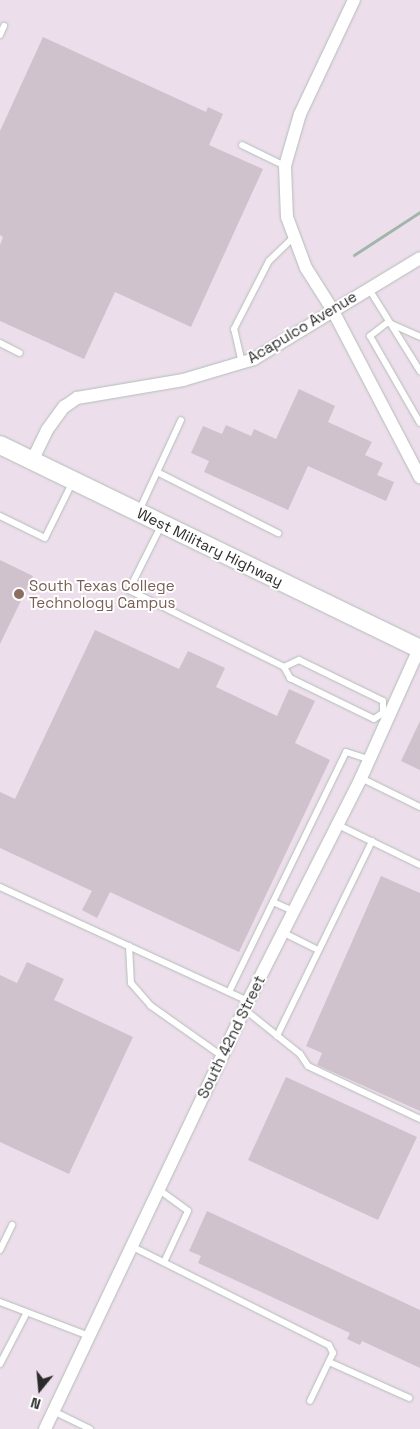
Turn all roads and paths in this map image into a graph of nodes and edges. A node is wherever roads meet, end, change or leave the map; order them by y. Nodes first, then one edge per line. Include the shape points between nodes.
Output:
1 (354, 0) edge
2 (4, 26) dead end
3 (0, 35) edge
4 (242, 145) dead end
5 (284, 166) junction
6 (294, 237) junction
7 (420, 258) edge
8 (369, 287) junction
9 (332, 309) junction
10 (388, 322) junction
11 (420, 337) edge
12 (0, 343) edge
13 (20, 353) dead end
14 (242, 363) junction
15 (420, 371) edge
16 (181, 420) dead end
17 (420, 423) edge
18 (0, 445) edge
19 (32, 460) junction
20 (157, 472) junction
21 (420, 477) edge
22 (73, 480) junction
23 (138, 512) junction
24 (0, 516) edge
25 (162, 524) junction
26 (278, 533) dead end
27 (420, 648) edge
28 (284, 667) junction
29 (387, 714) junction
30 (370, 760) junction
31 (361, 778) junction
32 (420, 807) edge
33 (336, 824) junction
34 (372, 841) junction
35 (420, 865) edge
36 (0, 887) edge
37 (273, 902) junction
38 (293, 911) junction
39 (282, 932) junction
40 (129, 946) junction
41 (318, 950) junction
42 (229, 992) junction
43 (246, 1005) junction
44 (277, 1036) junction
45 (222, 1056) junction
46 (420, 1119) edge
47 (158, 1189) junction
48 (12, 1225) dead end
49 (132, 1246) junction
50 (0, 1250) edge
51 (164, 1262) junction
52 (0, 1302) edge
53 (26, 1314) junction
54 (89, 1336) junction
55 (328, 1362) junction
56 (0, 1364) edge
57 (409, 1398) dead end
58 (310, 1401) dead end
59 (53, 1411) junction
60 (45, 1429) edge
61 (90, 1429) edge

1 - 5 street via 300,114
2 - 3 lane
4 - 5 lane
5 - 6 street via 287,217
6 - 9 street via 306,268
6 - 14 lane via 269,261 234,329
7 - 8 street, Acapulco Avenue
8 - 9 street, Acapulco Avenue
8 - 10 lane
9 - 14 street, Acapulco Avenue via 254,359
9 - 21 street
10 - 11 lane
10 - 15 lane
10 - 17 lane via 370,336
12 - 13 lane
14 - 19 street, Acapulco Avenue via 183,380 77,398 64,407 47,430
16 - 20 lane
18 - 19 main road, West Military Highway
19 - 22 main road, West Military Highway
20 - 23 lane
20 - 26 lane
22 - 23 main road, West Military Highway
22 - 24 lane via 45,538
23 - 25 main road, West Military Highway
25 - 27 main road, West Military Highway
25 - 28 lane via 129,590
27 - 29 street, South 42nd Street
28 - 29 lane via 290,678 374,719
28 - 29 lane via 299,660 383,701
29 - 30 street, South 42nd Street
30 - 31 street, South 42nd Street
30 - 37 lane via 346,752
31 - 32 lane
31 - 33 street, South 42nd Street
33 - 34 lane
33 - 38 street, South 42nd Street
34 - 35 lane
34 - 41 lane
36 - 40 lane
37 - 38 lane
37 - 42 lane
38 - 39 street, South 42nd Street
39 - 41 lane
39 - 43 street, South 42nd Street
40 - 42 lane
40 - 45 lane via 130,983 151,1006
41 - 44 lane
42 - 43 lane
43 - 44 lane
43 - 45 street, South 42nd Street
44 - 46 lane via 300,1054 308,1066
45 - 47 street, South 42nd Street
47 - 49 street, South 42nd Street
47 - 51 lane via 188,1212
48 - 50 lane
49 - 51 lane
49 - 54 street, South 42nd Street
51 - 55 lane via 329,1345 333,1349
52 - 53 lane
53 - 54 lane
53 - 56 lane
54 - 59 street, South 42nd Street
55 - 57 lane
55 - 58 lane
59 - 60 street, South 42nd Street
59 - 61 lane

